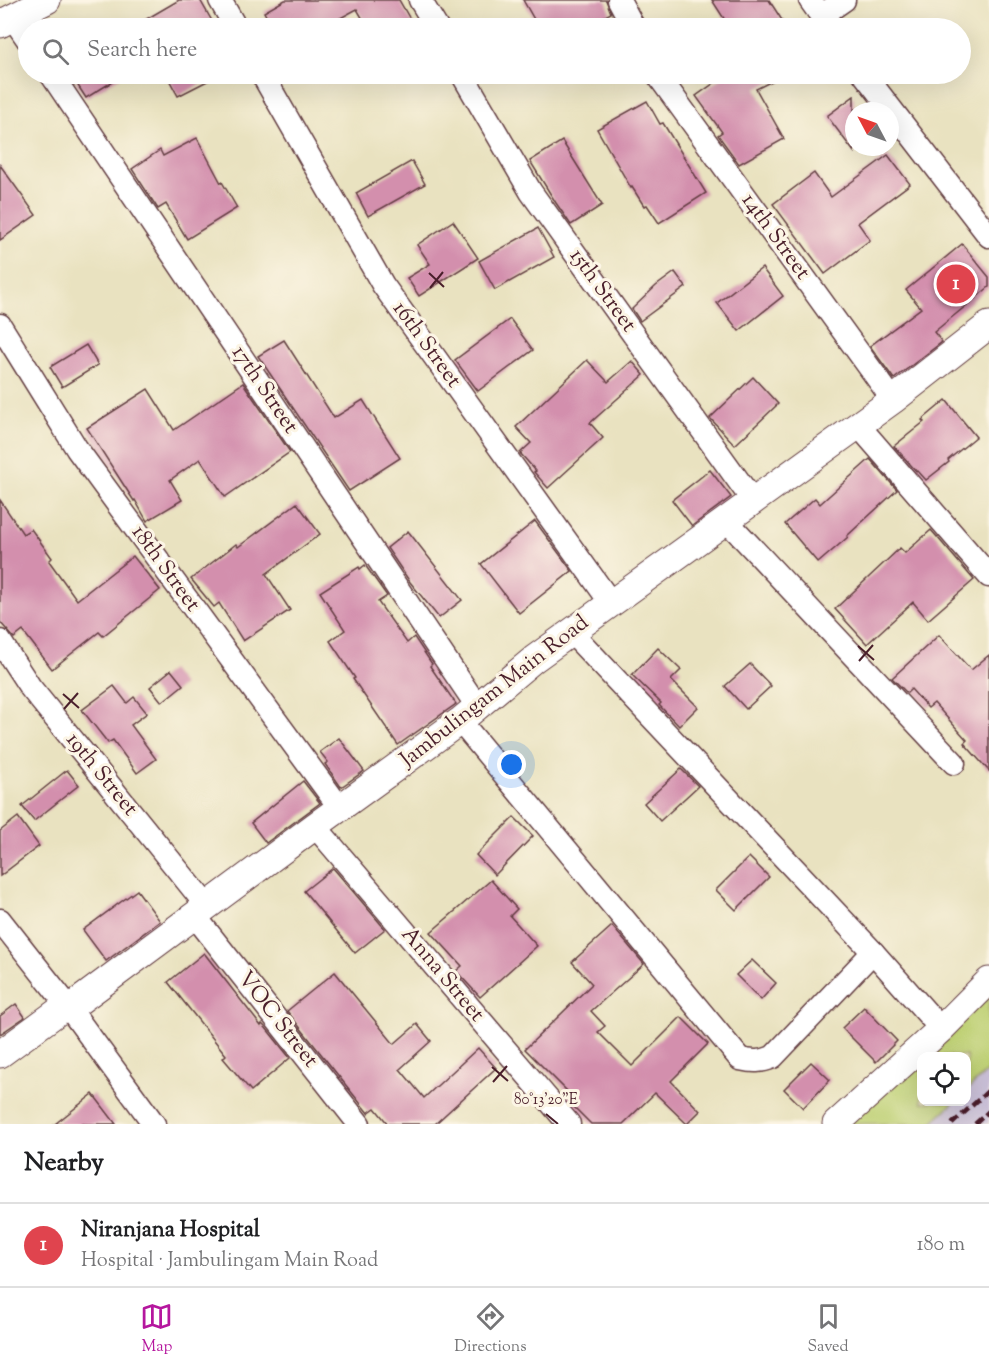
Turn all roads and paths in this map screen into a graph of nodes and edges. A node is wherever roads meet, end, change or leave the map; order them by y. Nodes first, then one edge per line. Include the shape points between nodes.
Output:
1 (47, 0) edge
2 (220, 0) edge
3 (420, 0) edge
4 (619, 0) edge
5 (844, 0) edge
6 (820, 15) edge
7 (231, 18) edge
8 (430, 18) edge
9 (629, 18) edge
10 (7, 21) edge
11 (58, 84) edge
12 (268, 84) edge
13 (468, 84) edge
14 (664, 84) edge
15 (872, 84) edge
16 (989, 236) edge
17 (0, 325) edge
18 (989, 325) edge
19 (893, 400) junction
20 (858, 425) junction
21 (753, 501) junction
22 (726, 520) junction
23 (989, 576) edge
24 (611, 603) junction
25 (571, 632) junction
26 (0, 641) edge
27 (468, 714) junction
28 (954, 763) dead end
29 (340, 808) junction
30 (315, 826) junction
31 (201, 911) junction
32 (0, 920) edge
33 (873, 952) junction
34 (989, 981) edge
35 (67, 1005) junction
36 (941, 1029) junction
37 (0, 1054) edge
38 (154, 1124) edge
39 (359, 1124) edge
40 (569, 1124) edge
41 (836, 1124) edge

1 - 10 street
2 - 7 street
3 - 8 street
4 - 9 street
5 - 6 street
11 - 27 street, 17th Street
12 - 24 street, 16th Street via 383,285
13 - 21 street, 15th Street via 531,192
14 - 19 street, 14th Street
15 - 16 street
17 - 29 street, 18th Street via 78,449
18 - 19 street, Jambulingam Main Road
19 - 20 street, Jambulingam Main Road
20 - 21 street, Jambulingam Main Road
20 - 23 street
21 - 22 street, Jambulingam Main Road
22 - 24 street, Jambulingam Main Road
22 - 28 street
24 - 25 street, Jambulingam Main Road
25 - 27 street, Jambulingam Main Road
25 - 33 street
26 - 31 street, 19th Street via 30,687
27 - 29 street, Jambulingam Main Road
27 - 33 street, 17th Street via 740,1059 762,1062 772,1057
29 - 30 street, Jambulingam Main Road
30 - 31 street, Jambulingam Main Road
30 - 40 street, Anna Street
31 - 35 street, Jambulingam Main Road via 71,1007
31 - 39 street, VOC Street
32 - 35 street
33 - 36 street
34 - 36 street
35 - 37 street, Jambulingam Main Road
35 - 38 street
36 - 41 street

